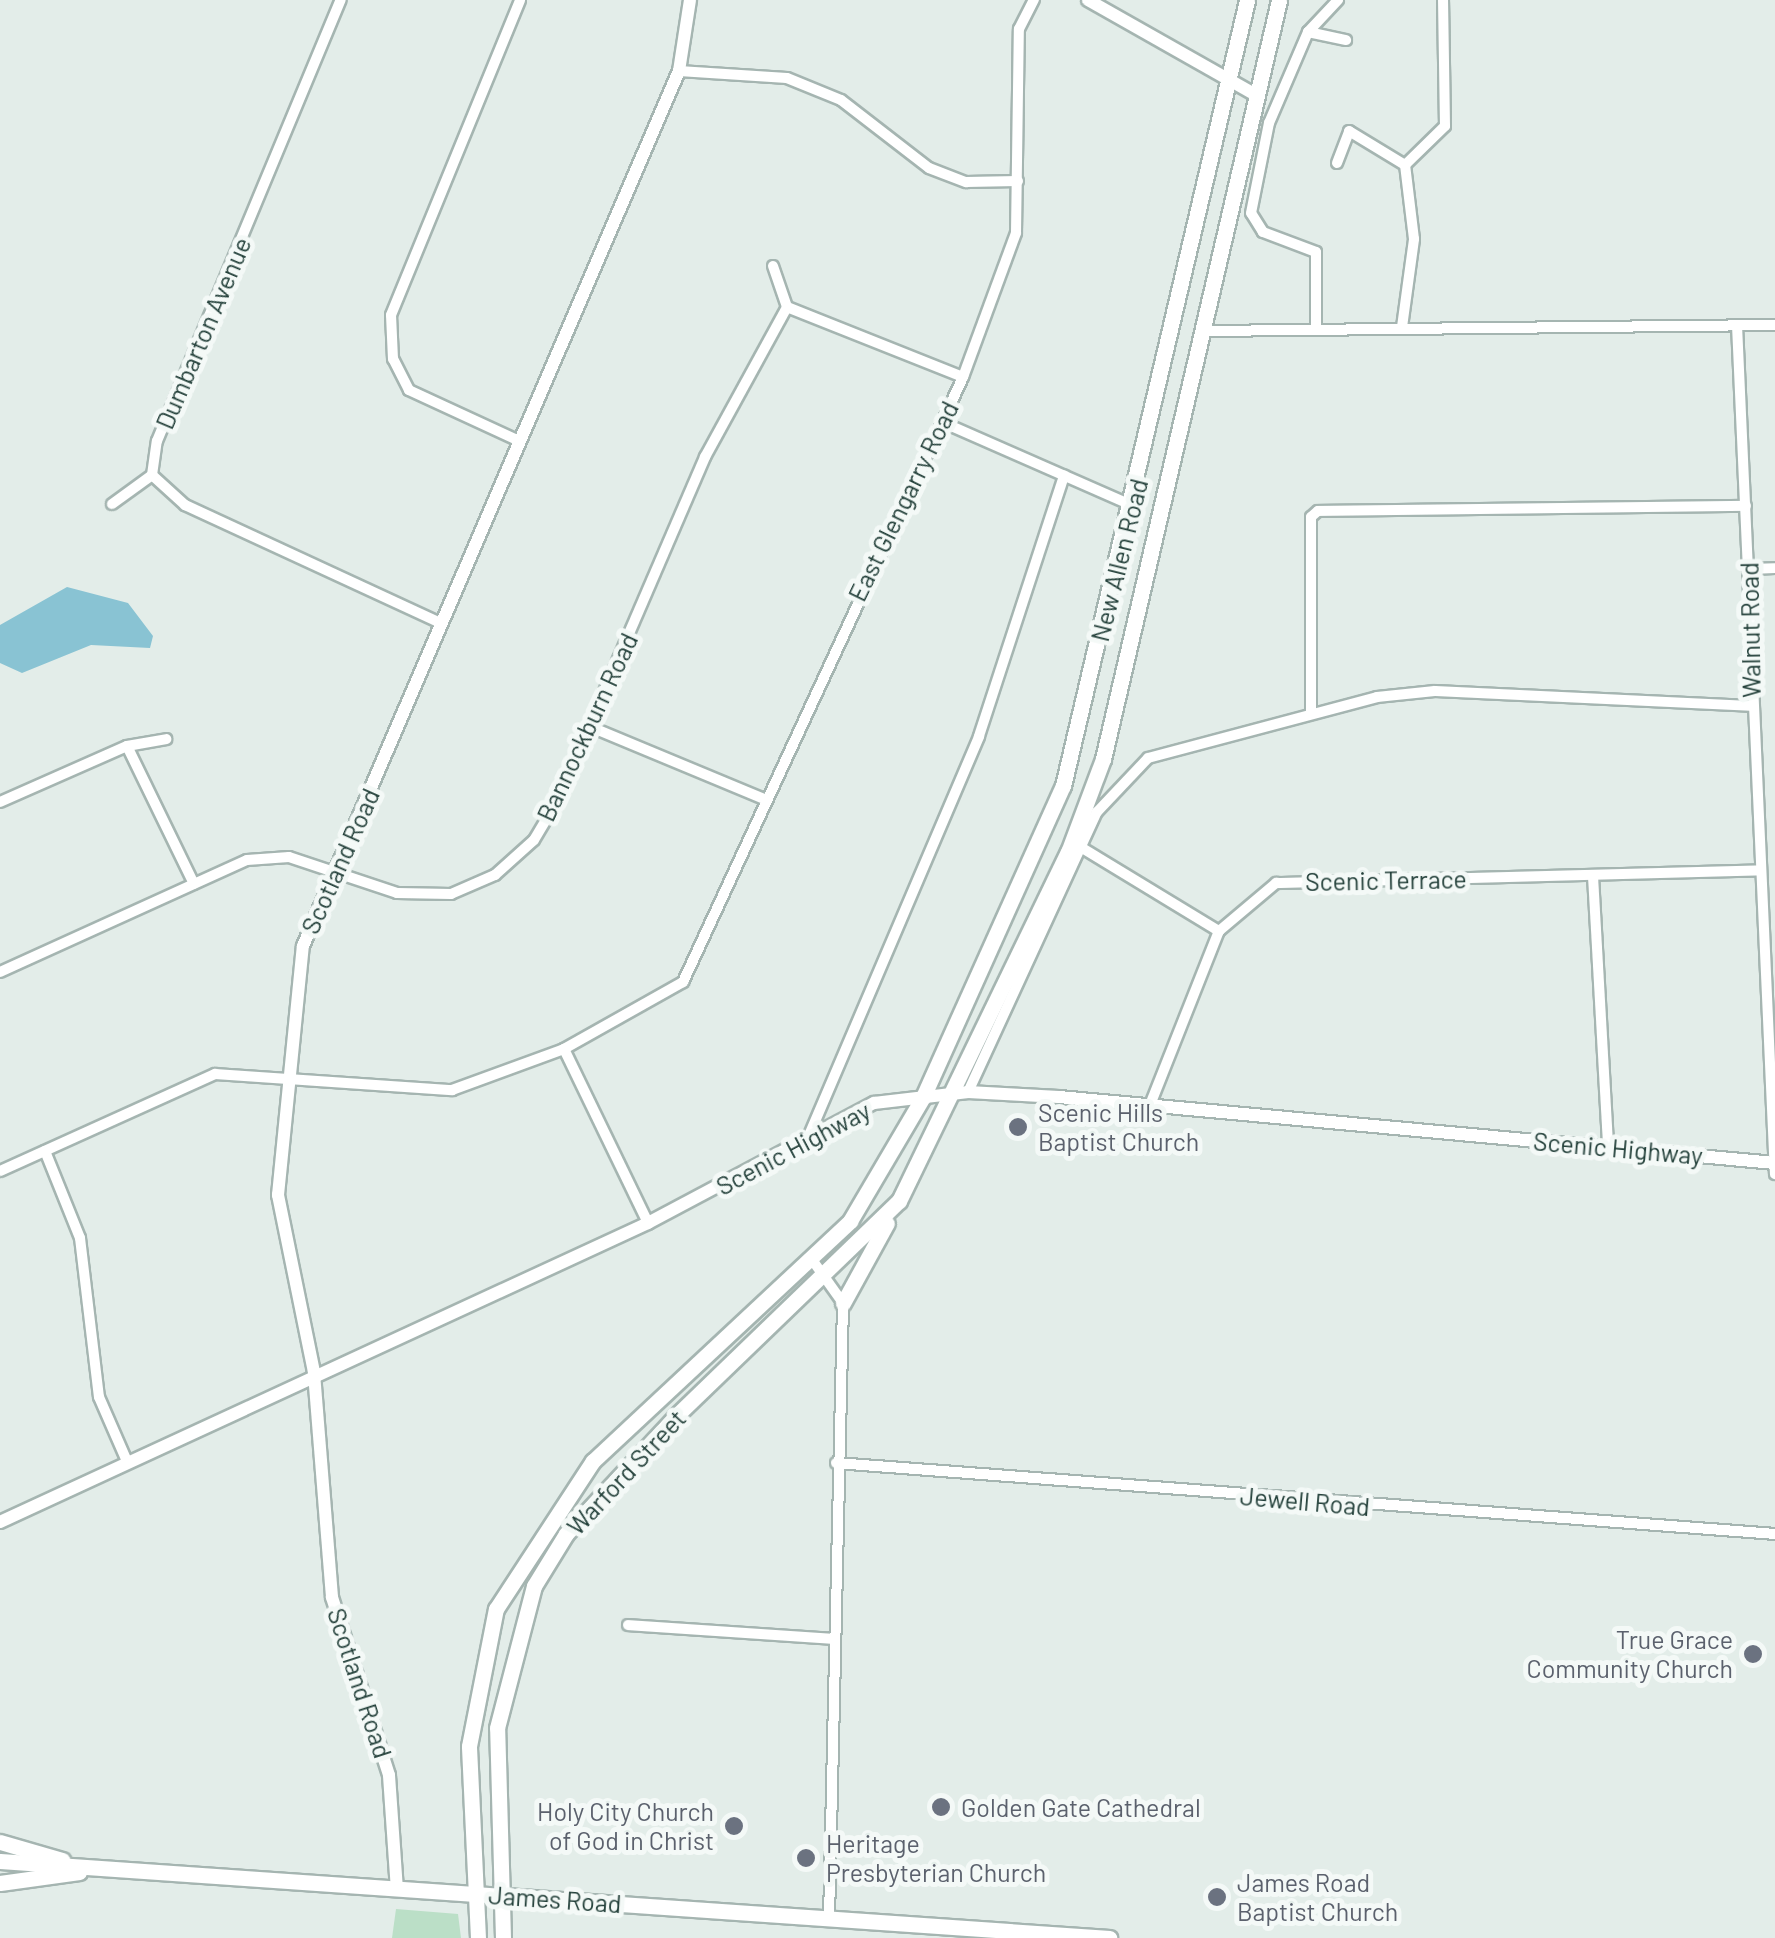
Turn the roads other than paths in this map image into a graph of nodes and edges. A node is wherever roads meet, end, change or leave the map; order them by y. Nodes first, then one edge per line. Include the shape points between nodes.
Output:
1 (340, 0) edge
2 (520, 0) edge
3 (690, 0) edge
4 (1034, 0) edge
5 (1088, 0) edge
6 (1248, 0) edge
7 (1279, 0) edge
8 (1338, 0) edge
9 (1443, 0) edge
10 (1308, 32) junction
11 (1346, 40) dead end
12 (680, 71) junction
13 (1228, 79) junction
14 (1254, 94) junction
15 (1337, 164) dead end
16 (1405, 165) junction
17 (1018, 180) junction
18 (774, 266) dead end
19 (787, 307) junction
20 (1775, 325) edge
21 (1316, 326) junction
22 (1737, 326) junction
23 (1402, 327) junction
24 (1204, 331) junction
25 (963, 377) junction
26 (942, 422) junction
27 (515, 438) junction
28 (152, 476) junction
29 (1064, 476) junction
30 (112, 504) dead end
31 (1133, 506) junction
32 (1746, 506) junction
33 (1775, 568) edge
34 (1750, 569) junction
35 (442, 624) junction
36 (1751, 706) junction
37 (1311, 714) junction
38 (591, 727) junction
39 (166, 739) dead end
40 (127, 746) junction
41 (766, 800) junction
42 (0, 802) edge
43 (1084, 849) junction
44 (1760, 870) junction
45 (336, 874) junction
46 (1593, 876) junction
47 (194, 884) junction
48 (1219, 930) junction
49 (0, 972) edge
50 (564, 1049) junction
51 (287, 1082) junction
52 (961, 1093) junction
53 (923, 1097) junction
54 (1150, 1105) junction
55 (804, 1145) junction
56 (1608, 1147) junction
57 (46, 1151) junction
58 (1775, 1163) edge
59 (0, 1171) edge
60 (1775, 1174) edge
61 (898, 1200) junction
62 (648, 1223) junction
63 (812, 1261) junction
64 (830, 1274) junction
65 (843, 1303) junction
66 (314, 1372) junction
67 (126, 1459) junction
68 (836, 1463) junction
69 (0, 1522) edge
70 (1775, 1534) edge
71 (628, 1625) dead end
72 (834, 1640) junction
73 (0, 1842) edge
74 (0, 1861) edge
75 (90, 1868) junction
76 (0, 1882) edge
77 (396, 1890) junction
78 (475, 1893) junction
79 (500, 1896) junction
80 (829, 1920) junction
81 (1024, 1935) edge
82 (478, 1938) edge
83 (503, 1938) edge
84 (1109, 1938) edge

1 - 28 street, Dumbarton Avenue via 157,441
2 - 27 street via 391,314 393,359 409,390
3 - 12 street, Scotland Road
4 - 17 street, East Glengarry Road via 1018,29
5 - 13 street
6 - 13 main road, New Allen Road
7 - 14 main road, New Allen Road
8 - 10 street
9 - 16 street via 1445,126
10 - 11 street
10 - 21 street via 1269,123 1251,213 1264,232 1316,252
12 - 17 street via 787,78 841,100 929,168 966,182
12 - 27 street, Scotland Road
13 - 14 street
13 - 31 main road, New Allen Road
14 - 24 main road, New Allen Road
15 - 16 street via 1349,131
16 - 23 street via 1414,239
17 - 25 street, East Glengarry Road via 1016,233
18 - 19 street
19 - 25 street
19 - 38 street, Bannockburn Road via 704,457
20 - 22 street
21 - 23 street
21 - 24 street
22 - 23 street
22 - 32 street, Walnut Road
24 - 52 main road, New Allen Road via 1103,759
25 - 26 street, East Glengarry Road
26 - 29 street
26 - 41 street, East Glengarry Road
27 - 35 street, Scotland Road
28 - 30 street
28 - 35 street via 185,505
29 - 31 street
29 - 55 street via 979,736
31 - 53 main road, New Allen Road via 1063,786
32 - 34 street, Walnut Road
32 - 37 street via 1318,511 1310,517
33 - 34 street
34 - 36 street, Walnut Road
35 - 45 street, Scotland Road
36 - 37 street via 1435,691
36 - 44 street, Walnut Road
37 - 43 street via 1148,758 1114,784
38 - 41 street
38 - 45 street, Bannockburn Road via 534,840 495,875 450,894 397,893
39 - 40 street
40 - 42 street
40 - 47 street
41 - 50 street, East Glengarry Road via 683,982
43 - 48 street
43 - 52 street
44 - 46 street, Scenic Terrace
44 - 58 street, Walnut Road
45 - 47 street, Bannockburn Road via 288,857 248,860
45 - 51 street, Scotland Road via 302,946
46 - 48 street, Scenic Terrace via 1276,883
46 - 56 street
47 - 49 street, Bannockburn Road
48 - 54 street, Scenic Terrace
50 - 51 street via 452,1090
50 - 62 street
51 - 57 street via 215,1074
51 - 66 street, Scotland Road via 278,1195
52 - 53 street, Scenic Highway
52 - 54 street, Scenic Highway
52 - 61 main road, Warford Street
53 - 55 street, Scenic Highway via 847,1114
53 - 63 main road, Warford Street via 860,1205
54 - 56 street, Scenic Highway
55 - 62 street, Scenic Highway
56 - 58 street, Scenic Highway
57 - 59 street
57 - 67 street via 80,1238 99,1397
58 - 60 street, Walnut Road
61 - 64 main road, Warford Street
61 - 65 main road
62 - 66 street, Scenic Highway
63 - 64 street
63 - 78 main road, Warford Street via 592,1461 496,1608 468,1746
64 - 65 street
64 - 79 main road, Warford Street via 675,1417 566,1534 534,1586 497,1728
65 - 68 street
66 - 67 street, Scenic Highway
66 - 77 street, Scotland Road via 332,1597 389,1776
67 - 69 street, Scenic Highway
68 - 70 street, Jewell Road
68 - 72 street
71 - 72 street
72 - 80 street
73 - 75 main road
74 - 75 main road, James Road
75 - 76 main road
75 - 77 main road, James Road
77 - 78 main road, James Road
78 - 79 main road, James Road
78 - 82 main road, Warford Street
79 - 80 main road, James Road
79 - 83 main road, Warford Street
80 - 81 main road, James Road
81 - 84 main road, James Road

